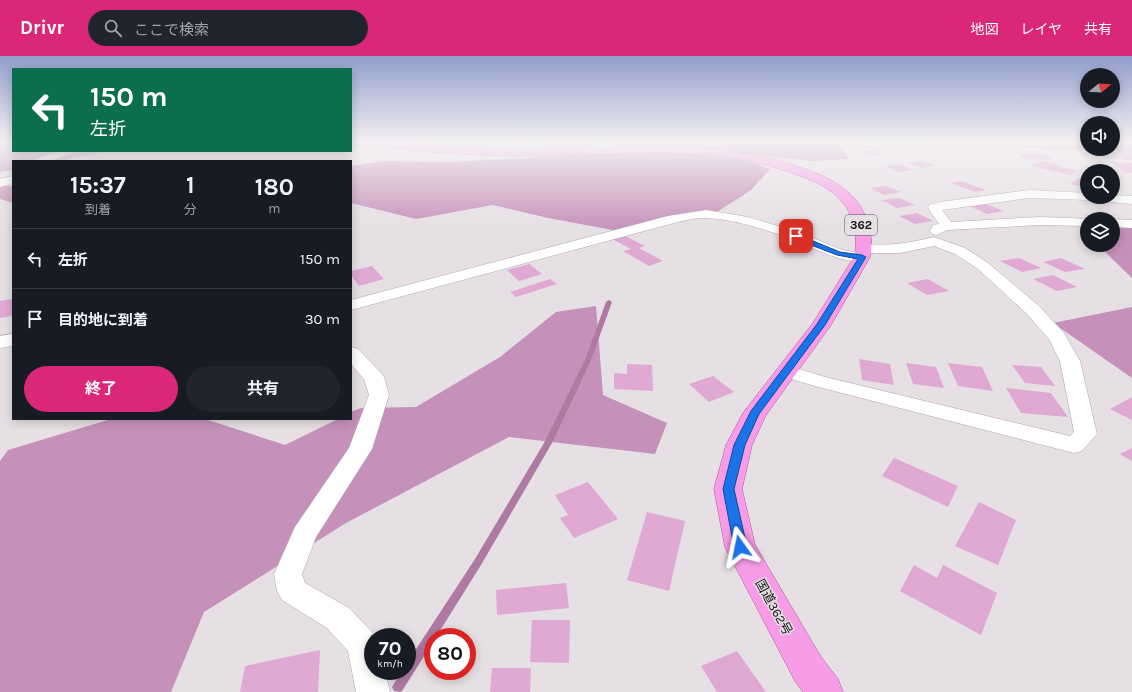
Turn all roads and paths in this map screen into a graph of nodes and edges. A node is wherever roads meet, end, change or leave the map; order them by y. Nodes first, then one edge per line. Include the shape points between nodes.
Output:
1 (804, 172) edge
2 (1080, 196) edge
3 (1120, 199) edge
4 (1132, 200) edge
5 (1080, 222) edge
6 (1120, 223) edge
7 (1132, 224) edge
8 (947, 226) junction
9 (934, 241) junction
10 (864, 253) junction
11 (352, 305) edge
12 (12, 340) edge
13 (0, 342) edge
14 (352, 354) edge
15 (786, 371) junction
16 (373, 692) edge
17 (825, 692) edge

1 - 10 highway, 362 via 845,195 860,215
2 - 8 street via 1029,194 934,208
3 - 4 street
5 - 8 street via 1040,221
6 - 7 street
8 - 9 street via 938,228
9 - 10 street via 920,246
9 - 15 street via 960,251 983,266 1032,309 1057,337 1070,361 1086,434 1074,445
10 - 11 street via 839,254 757,224 706,214 673,220
10 - 15 highway, 国道362号 via 821,325
12 - 13 street
14 - 16 street via 374,377 379,395 360,449 304,534 288,574 292,591 338,618 364,644
15 - 17 highway, 国道362号 via 755,413 742,438 728,489 740,547 808,669

